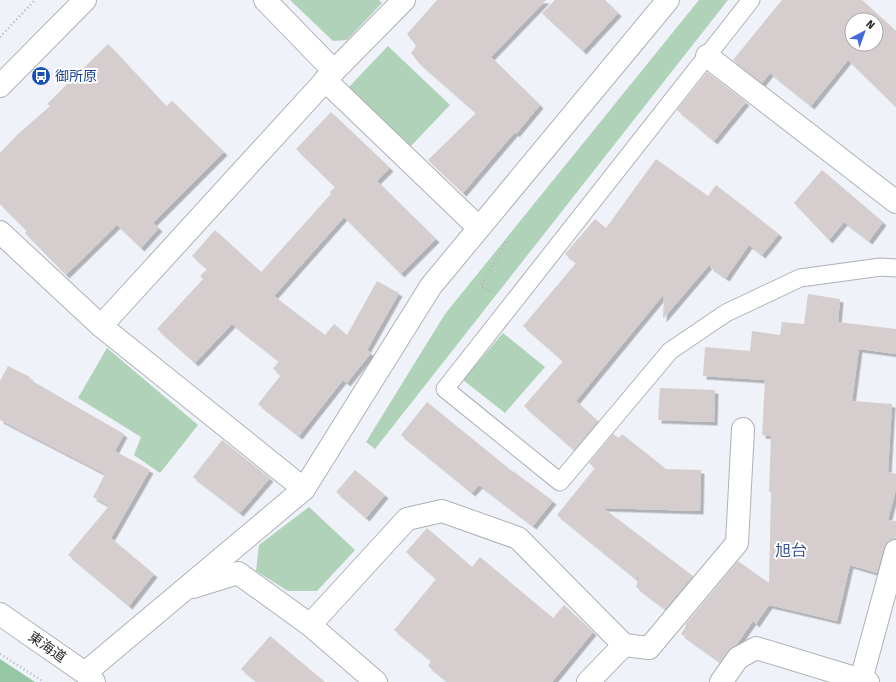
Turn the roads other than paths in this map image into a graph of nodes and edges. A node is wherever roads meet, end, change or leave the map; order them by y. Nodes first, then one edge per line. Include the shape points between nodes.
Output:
1 (84, 0) edge
2 (264, 0) edge
3 (404, 0) edge
4 (668, 0) edge
5 (751, 0) edge
6 (707, 56) junction
7 (330, 75) junction
8 (0, 86) edge
9 (896, 202) edge
10 (479, 228) junction
11 (0, 232) edge
12 (896, 268) edge
13 (101, 326) junction
14 (743, 429) dead end
15 (304, 489) junction
16 (896, 551) edge
17 (184, 590) junction
18 (0, 614) edge
19 (310, 625) junction
20 (624, 645) junction
21 (89, 678) edge
22 (865, 681) edge
23 (376, 682) edge
24 (588, 682) edge
25 (721, 682) edge

1 - 8 street
2 - 7 street
3 - 7 street
4 - 10 street
5 - 6 lane
6 - 9 street
6 - 12 lane via 445,389 560,482 670,351 726,312 800,278 881,267
7 - 10 street
7 - 13 street
10 - 15 street via 431,286
11 - 13 street
13 - 15 street
14 - 20 street via 738,543 649,648
15 - 17 street
16 - 22 street
17 - 19 street via 238,573
17 - 21 street
18 - 21 street, 東海道
19 - 20 street via 407,519 442,511 518,538
19 - 23 street
20 - 24 street
22 - 25 street via 756,648 738,658

